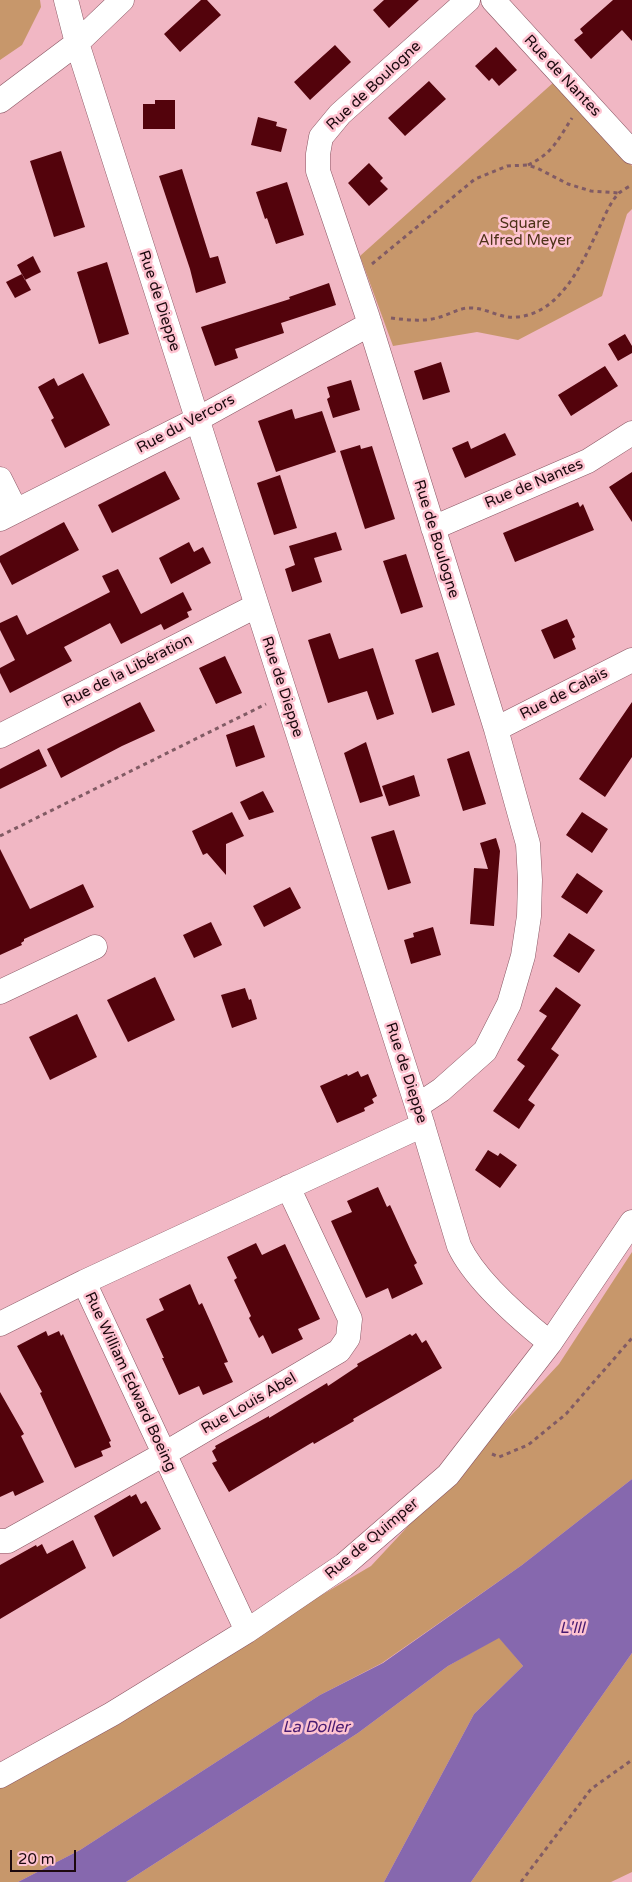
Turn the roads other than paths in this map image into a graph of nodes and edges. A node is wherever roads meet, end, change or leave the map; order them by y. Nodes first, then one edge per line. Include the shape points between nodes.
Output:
1 (66, 0) edge
2 (122, 0) edge
3 (468, 0) edge
4 (493, 0) edge
5 (77, 43) junction
6 (0, 102) edge
7 (632, 152) edge
8 (368, 319) junction
9 (196, 420) junction
10 (632, 433) edge
11 (0, 479) edge
12 (8, 515) edge
13 (432, 528) junction
14 (256, 606) junction
15 (632, 660) edge
16 (496, 729) junction
17 (0, 736) edge
18 (95, 948) dead end
19 (0, 992) edge
20 (420, 1115) junction
21 (288, 1187) junction
22 (632, 1222) edge
23 (84, 1282) junction
24 (0, 1324) edge
25 (550, 1343) junction
26 (164, 1454) junction
27 (0, 1541) edge
28 (247, 1631) junction
29 (0, 1776) edge

1 - 5 street, Rue de Dieppe
2 - 5 street
3 - 8 street, Rue de Boulogne via 340,114 321,137 318,171
4 - 7 street, Rue de Nantes
5 - 6 street
5 - 9 street, Rue de Dieppe
8 - 9 street, Rue du Vercors
8 - 13 street, Rue de Boulogne
9 - 12 street, Rue du Vercors
9 - 14 street, Rue de Dieppe
10 - 13 street, Rue de Nantes via 588,460
11 - 12 street
13 - 16 street, Rue de Boulogne
14 - 17 street, Rue de la Libération
14 - 20 street, Rue de Dieppe
15 - 16 street, Rue de Calais
16 - 20 street, Rue de Boulogne via 528,844 529,916 523,956 509,1004 485,1051 441,1090
18 - 19 street
20 - 21 street, Rue William Edward Boeing
20 - 25 street, Rue de Dieppe via 458,1246 465,1259 482,1280
21 - 23 street, Rue William Edward Boeing
21 - 26 street, Rue Louis Abel via 350,1319 348,1338 339,1351
22 - 25 street, Rue de Quimper
23 - 24 street
23 - 26 street, Rue William Edward Boeing
25 - 28 street, Rue de Quimper via 448,1474 344,1566
26 - 27 street, Rue Louis Abel via 8,1541
26 - 28 street, Rue William Edward Boeing
28 - 29 street, Rue de Quimper via 112,1714

